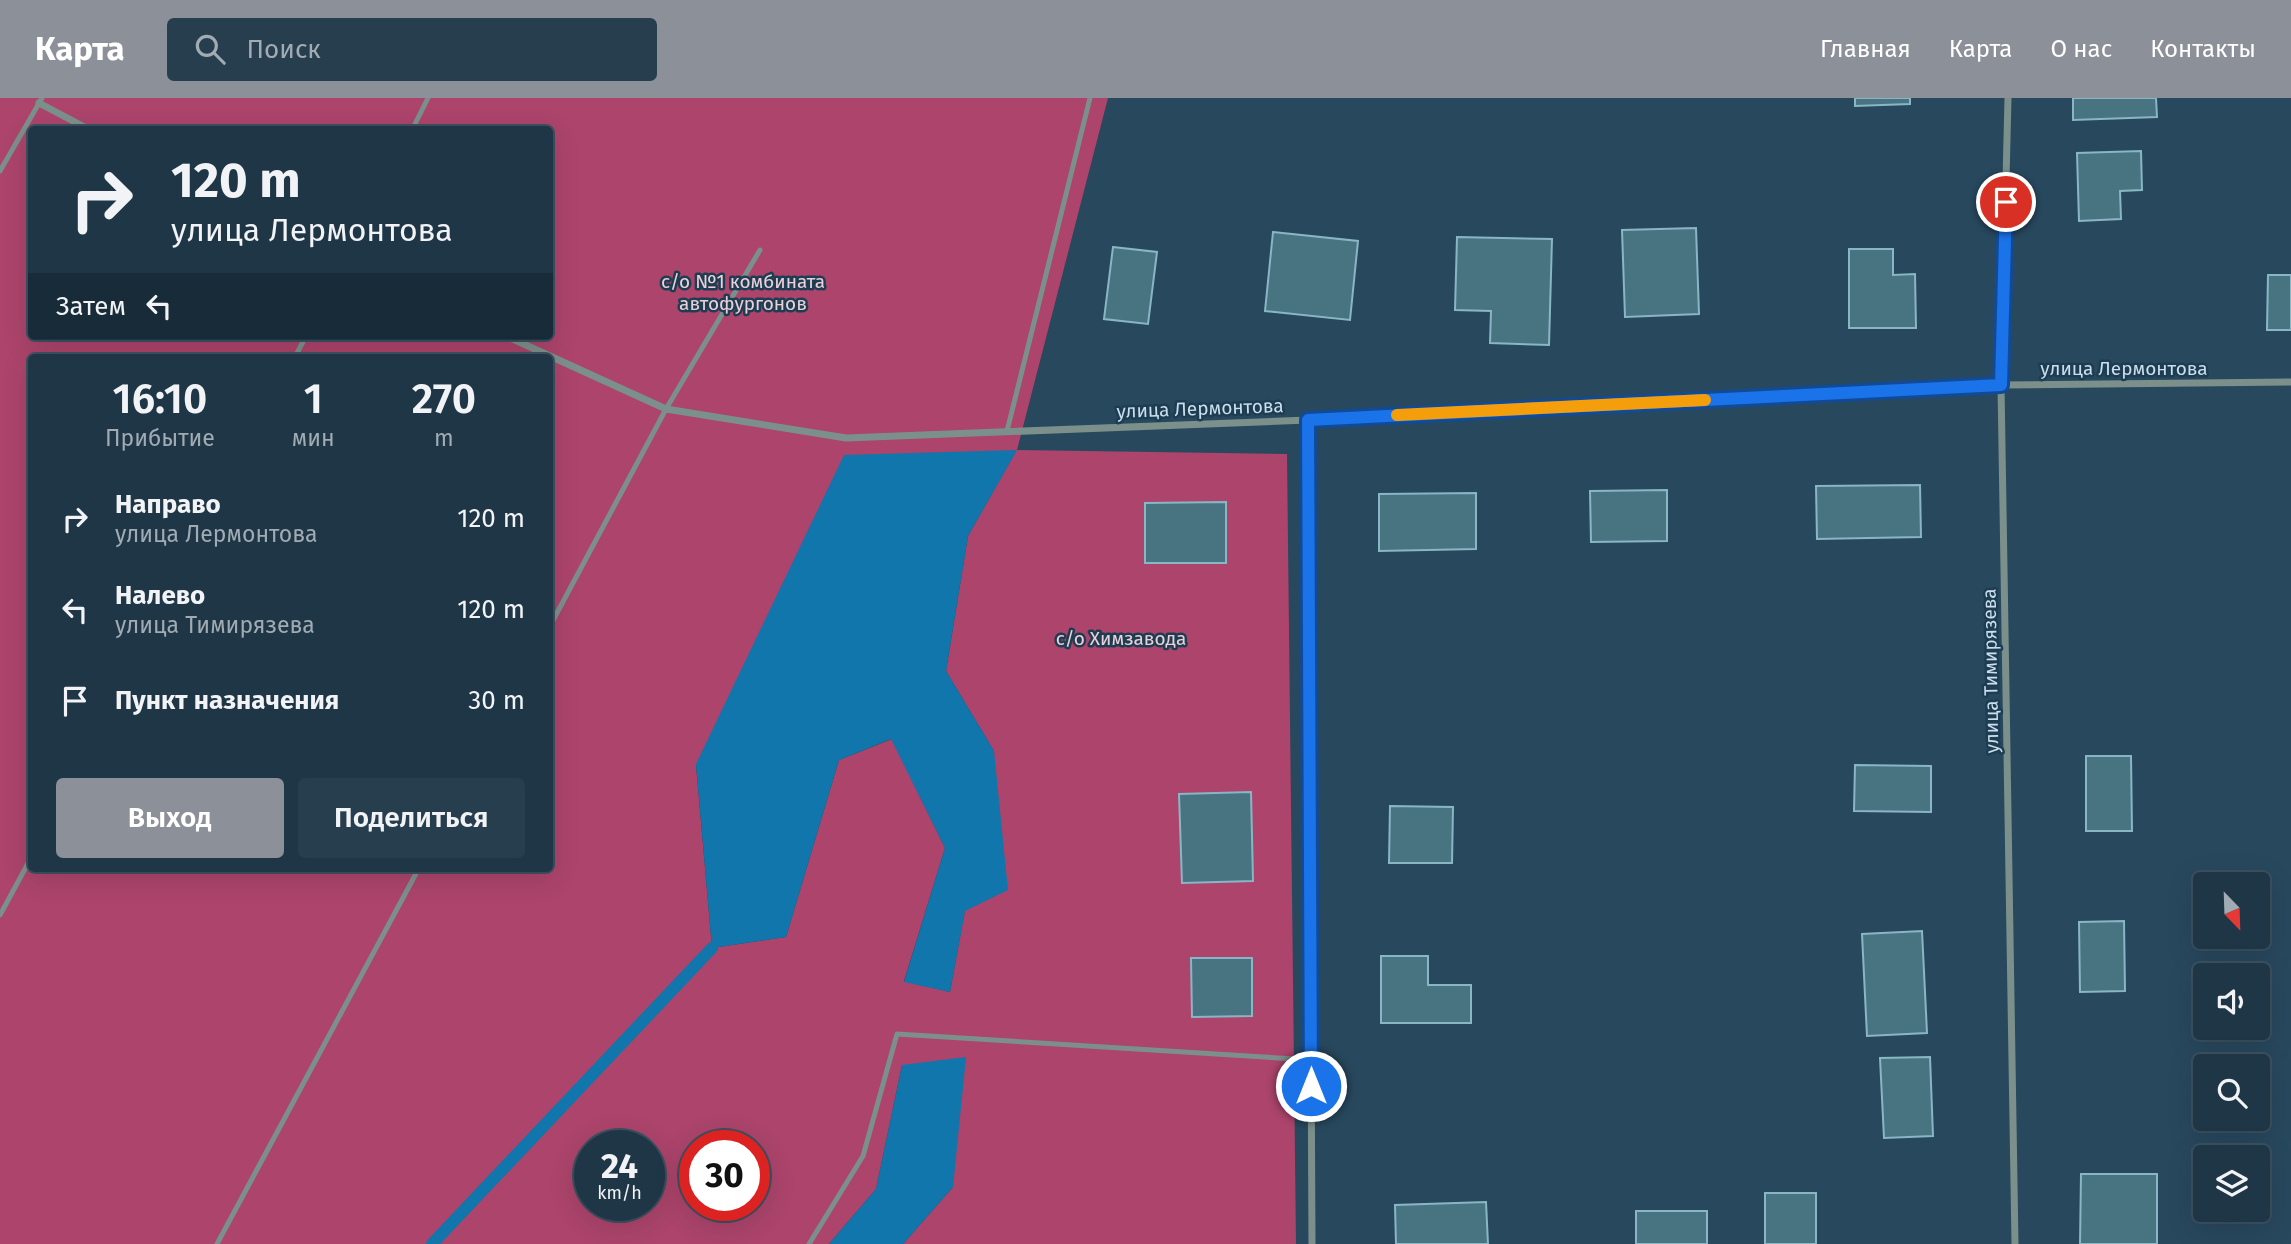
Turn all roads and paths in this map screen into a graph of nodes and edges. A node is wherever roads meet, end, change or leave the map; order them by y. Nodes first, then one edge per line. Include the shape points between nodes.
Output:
1 (428, 98) edge
2 (1090, 98) edge
3 (2008, 98) edge
4 (40, 100) edge
5 (83, 126) edge
6 (414, 126) edge
7 (0, 171) edge
8 (760, 250) dead end
9 (515, 340) edge
10 (545, 354) edge
11 (553, 357) edge
12 (2291, 382) edge
13 (2001, 385) junction
14 (666, 409) junction
15 (1308, 420) junction
16 (1007, 431) junction
17 (553, 620) edge
18 (28, 863) edge
19 (417, 872) edge
20 (0, 915) edge
21 (1311, 1060) junction
22 (217, 1244) edge
23 (809, 1244) edge
24 (1312, 1244) edge
25 (2015, 1244) edge

1 - 6 lane
2 - 16 lane
3 - 13 street, улица Тимирязева
4 - 5 street
4 - 7 lane
8 - 14 lane
9 - 10 street, улица Лермонтова
11 - 14 street, улица Лермонтова
12 - 13 street, улица Лермонтова
13 - 15 street, улица Лермонтова
13 - 25 street, улица Тимирязева
14 - 16 street, улица Лермонтова via 846,438
14 - 17 lane
15 - 16 street, улица Лермонтова
15 - 21 street
18 - 20 lane
19 - 22 lane
21 - 23 lane via 897,1034 863,1156
21 - 24 street

